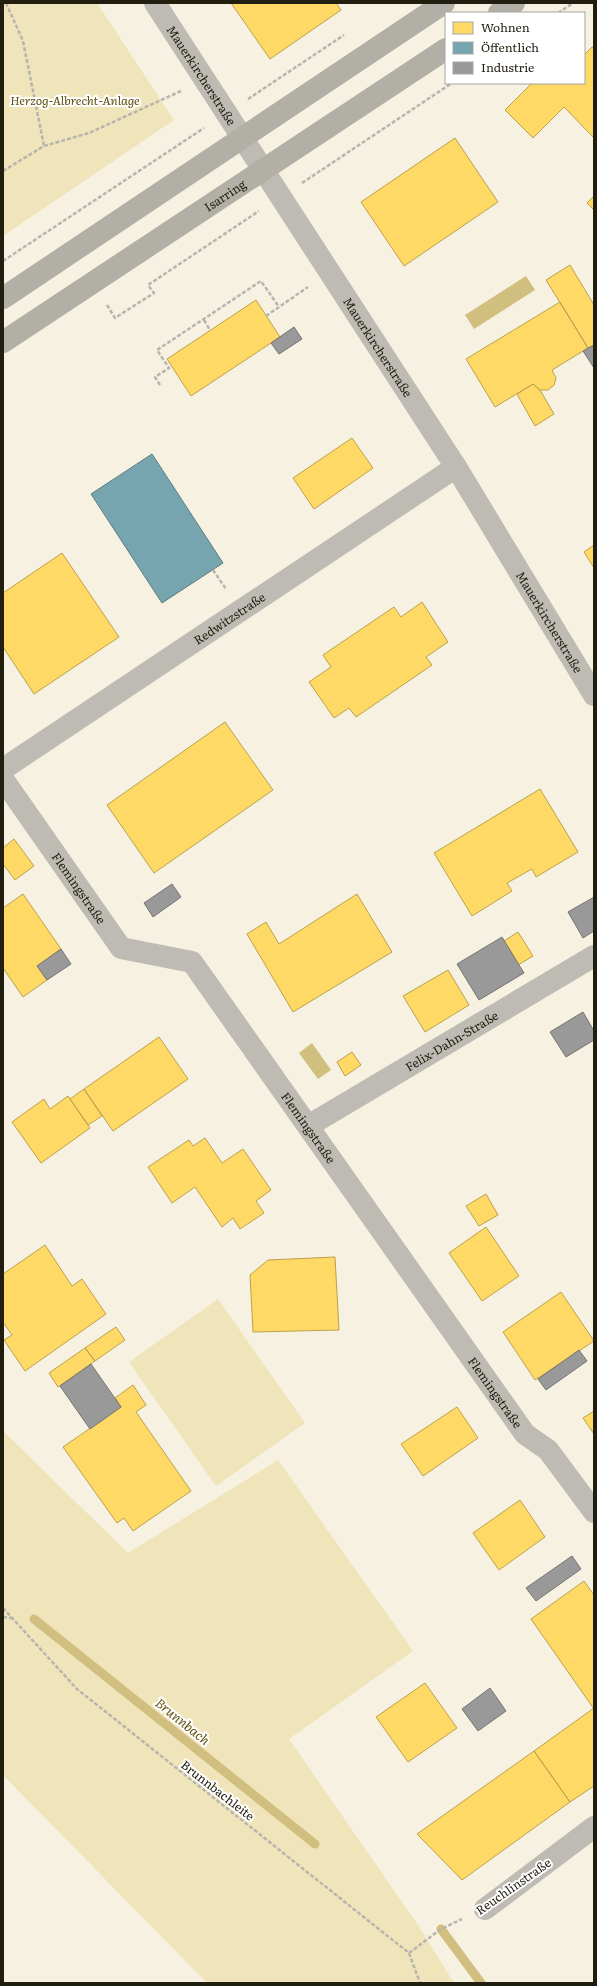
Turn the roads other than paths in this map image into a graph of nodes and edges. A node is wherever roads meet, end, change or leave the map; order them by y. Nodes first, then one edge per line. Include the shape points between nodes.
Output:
1 (155, 3) edge
2 (444, 3) edge
3 (514, 3) edge
4 (500, 12) edge
5 (445, 50) edge
6 (3, 298) edge
7 (3, 342) edge
8 (456, 467) junction
9 (594, 695) edge
10 (3, 769) edge
11 (3, 779) edge
12 (594, 956) edge
13 (308, 1126) junction
14 (594, 1512) edge
15 (594, 1827) edge
16 (484, 1909) road end

1 - 8 street, Mauerkircherstraße
2 - 6 highway
3 - 4 highway
5 - 7 highway, Isarring
8 - 9 street, Mauerkircherstraße
8 - 10 street, Redwitzstraße
11 - 13 street, Flemingstraße via 121,948 192,962
12 - 13 street, Felix-Dahn-Straße
13 - 14 street, Flemingstraße via 525,1434 548,1450
15 - 16 street, Reuchlinstraße

